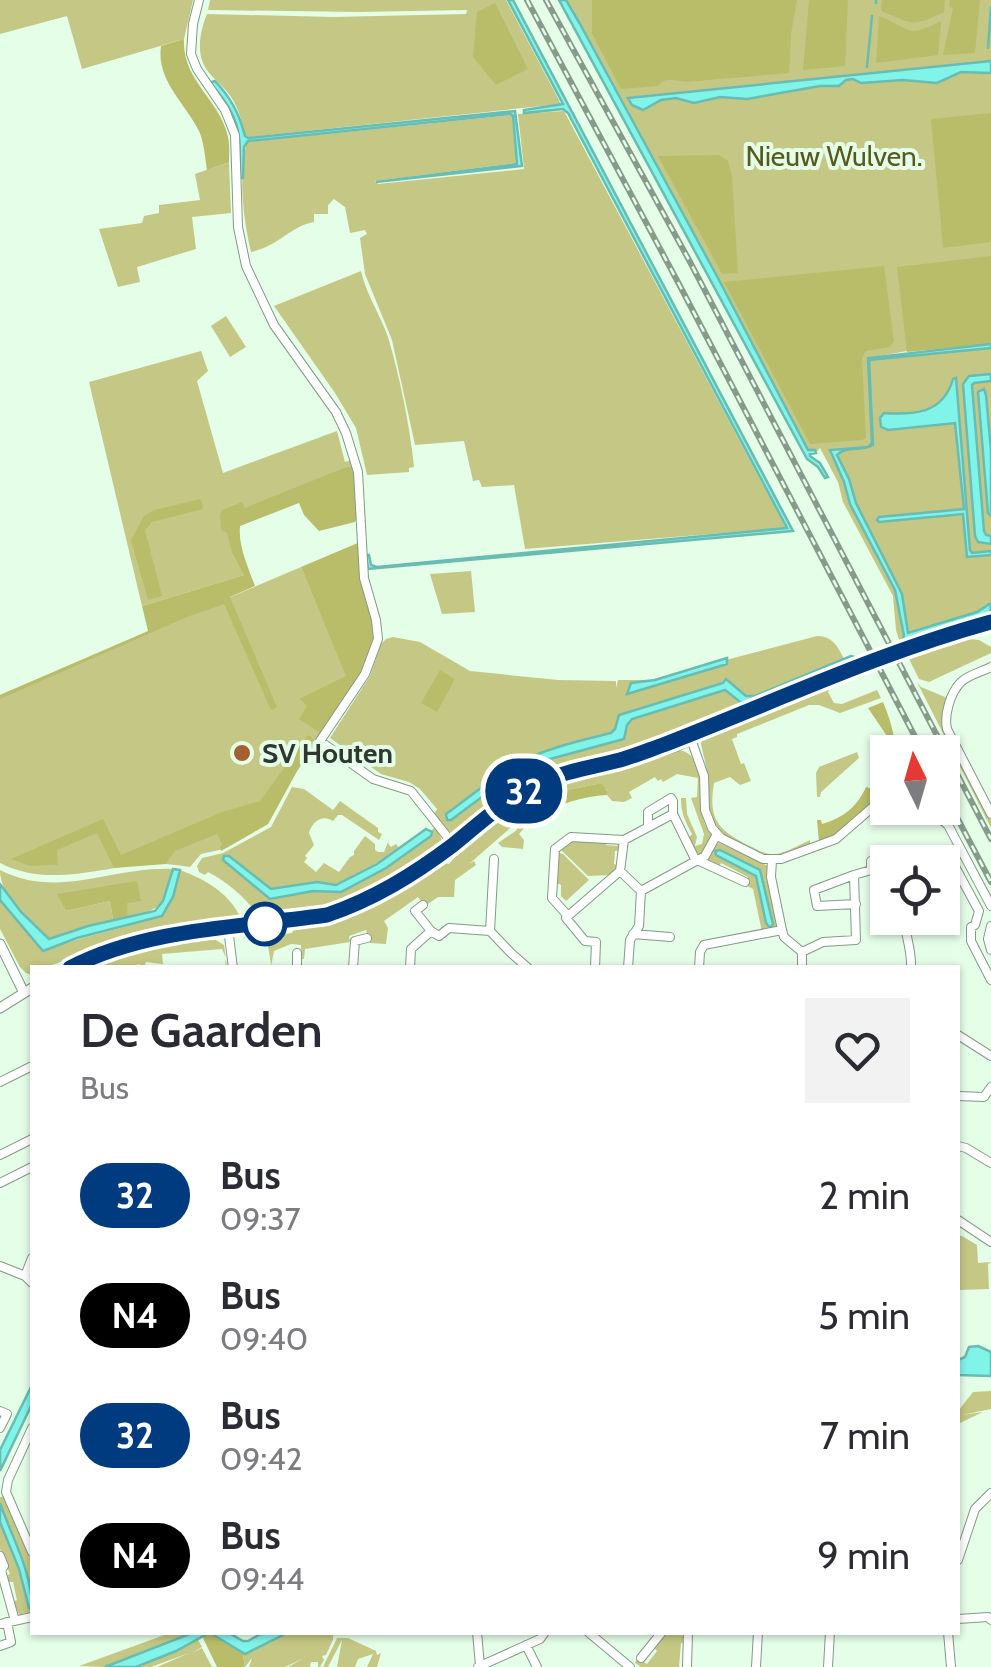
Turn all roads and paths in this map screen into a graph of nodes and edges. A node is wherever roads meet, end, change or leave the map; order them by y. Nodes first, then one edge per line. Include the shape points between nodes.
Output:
1 (199, 0) edge
2 (991, 622) edge
3 (991, 668) edge
4 (690, 738) junction
5 (868, 811) edge
6 (672, 814) junction
7 (991, 814) edge
8 (948, 825) edge
9 (648, 827) junction
10 (716, 834) junction
11 (624, 840) junction
12 (454, 844) junction
13 (960, 845) joint
14 (494, 859) dead end
15 (695, 859) junction
16 (772, 860) junction
17 (620, 870) junction
18 (870, 871) edge
19 (854, 875) junction
20 (960, 877) edge
21 (745, 882) dead end
22 (640, 891) junction
23 (856, 904) junction
24 (423, 905) dead end
25 (991, 906) edge
26 (568, 916) junction
27 (991, 926) edge
28 (228, 928) junction
29 (431, 930) junction
30 (782, 930) junction
31 (490, 931) junction
32 (634, 934) junction
33 (907, 935) edge
34 (670, 937) dead end
35 (367, 938) dead end
36 (856, 940) junction
37 (868, 940) dead end
38 (0, 944) edge
39 (991, 950) edge
40 (802, 952) junction
41 (297, 953) dead end
42 (76, 965) edge
43 (233, 965) edge
44 (297, 965) edge
45 (354, 965) edge
46 (410, 965) edge
47 (525, 965) edge
48 (595, 965) edge
49 (628, 965) edge
50 (700, 965) edge
51 (802, 965) edge
52 (911, 965) edge
53 (991, 980) edge
54 (28, 991) edge
55 (0, 1008) edge
56 (960, 1035) edge
57 (991, 1056) edge
58 (30, 1067) edge
59 (0, 1082) edge
60 (991, 1086) edge
61 (960, 1096) edge
62 (30, 1140) edge
63 (960, 1146) edge
64 (0, 1155) edge
65 (991, 1162) edge
66 (30, 1168) edge
67 (0, 1183) edge
68 (960, 1221) edge
69 (991, 1242) edge
70 (0, 1266) edge
71 (29, 1280) edge
72 (0, 1411) edge
73 (0, 1428) edge
74 (30, 1433) edge
75 (23, 1451) junction
76 (30, 1455) edge
77 (3, 1492) edge
78 (991, 1494) edge
79 (962, 1533) edge
80 (30, 1548) edge
81 (0, 1556) edge
82 (960, 1619) edge
83 (991, 1620) edge
84 (7, 1622) edge
85 (477, 1635) edge
86 (542, 1635) edge
87 (591, 1635) edge
88 (608, 1635) edge
89 (660, 1635) edge
90 (688, 1635) edge
91 (758, 1635) edge
92 (830, 1635) edge
93 (948, 1635) edge
94 (601, 1644) junction
95 (526, 1645) junction
96 (0, 1646) edge
97 (642, 1658) dead end
98 (479, 1666) edge
99 (537, 1667) edge
100 (630, 1667) edge
101 (686, 1667) edge
102 (756, 1667) edge
103 (828, 1667) edge
104 (951, 1667) edge

1 - 12 street via 191,54 232,126 246,266 274,325 336,412 358,472 376,649 320,740 374,779 411,791
2 - 4 main road via 880,658
3 - 7 street via 960,683 945,722
4 - 10 street
4 - 12 main road via 541,782
5 - 16 street via 836,838
6 - 9 street
6 - 9 street via 671,798 648,812
6 - 15 street
8 - 13 street
9 - 11 street
10 - 15 street via 705,856
10 - 16 street
11 - 17 street
11 - 26 street via 571,836 555,850 552,898
12 - 28 main road via 349,908
13 - 25 street
14 - 31 street
15 - 21 street
15 - 22 street
16 - 30 street
17 - 22 street
17 - 26 street
18 - 19 street
19 - 23 street
19 - 23 street via 814,890 817,906
20 - 53 street via 978,911 970,941
22 - 32 street
23 - 36 street
24 - 29 street via 415,911
26 - 48 street via 585,941 596,942
27 - 39 street
28 - 42 main road via 130,943
28 - 43 street
29 - 31 street via 439,936 449,928
29 - 46 street via 411,949
30 - 40 street
30 - 50 street via 704,945
31 - 47 street
32 - 34 street
32 - 49 street
33 - 52 street
35 - 45 street via 355,941
36 - 37 street
36 - 40 street via 823,942
38 - 54 main road
40 - 51 street
41 - 44 street
54 - 55 main road
56 - 57 street
58 - 59 street
60 - 61 street via 984,1097
62 - 64 street
63 - 65 street
66 - 67 street
68 - 69 street
70 - 71 street
72 - 73 street via 7,1414
74 - 75 street
75 - 76 street
75 - 77 street
77 - 80 street
78 - 79 street
81 - 84 street
82 - 83 street
84 - 96 street via 11,1642
85 - 98 street
86 - 95 street
87 - 94 street
88 - 94 street
89 - 97 street
90 - 101 street
91 - 102 street
92 - 103 street
93 - 104 street
94 - 100 street
95 - 98 street
95 - 99 street

